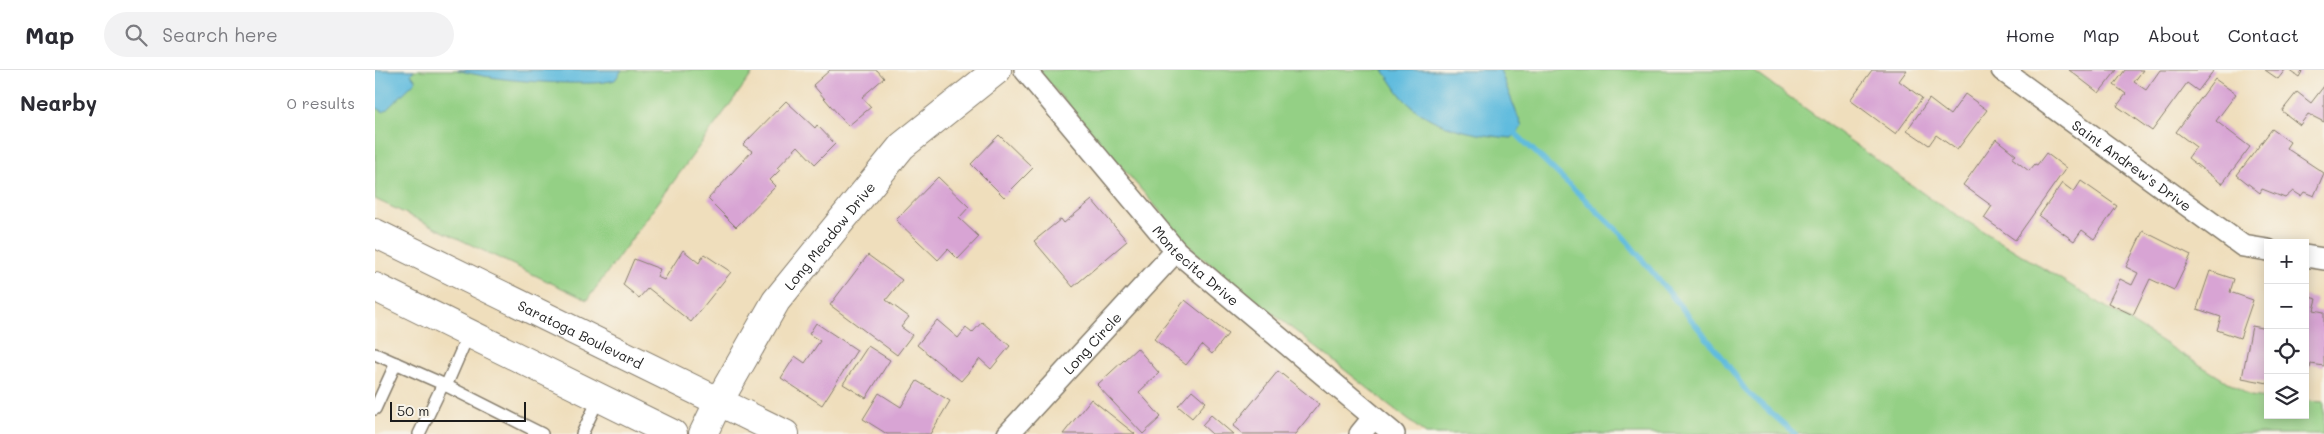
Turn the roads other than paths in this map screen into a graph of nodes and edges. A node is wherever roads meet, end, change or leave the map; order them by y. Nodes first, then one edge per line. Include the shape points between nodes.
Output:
1 (997, 70) edge
2 (1025, 70) edge
3 (2002, 70) edge
4 (375, 233) edge
5 (2264, 249) edge
6 (1176, 251) junction
7 (2309, 257) edge
8 (2324, 260) edge
9 (375, 287) edge
10 (469, 334) junction
11 (375, 354) edge
12 (396, 363) junction
13 (444, 385) junction
14 (599, 398) junction
15 (719, 402) junction
16 (375, 409) edge
17 (1366, 426) edge
18 (419, 434) edge
19 (542, 434) edge
20 (581, 434) edge
21 (673, 434) edge
22 (703, 434) edge
23 (785, 434) edge
24 (1008, 434) edge
25 (1394, 434) edge

1 - 15 main road, Long Meadow Drive via 902,146 776,301
2 - 6 street, Montecita Drive
3 - 5 street, Saint Andrew's Drive via 2243,246
4 - 15 main road, Saratoga Boulevard
6 - 17 street, Montecita Drive
6 - 24 street, Long Circle
7 - 8 street
9 - 10 main road
10 - 13 lane
10 - 14 main road
11 - 12 lane
12 - 13 lane
12 - 16 lane
13 - 18 lane
13 - 19 lane
14 - 20 lane
14 - 21 main road
15 - 22 main road, Long Meadow Drive
15 - 23 main road, Saratoga Boulevard
17 - 25 street, Montecita Drive

